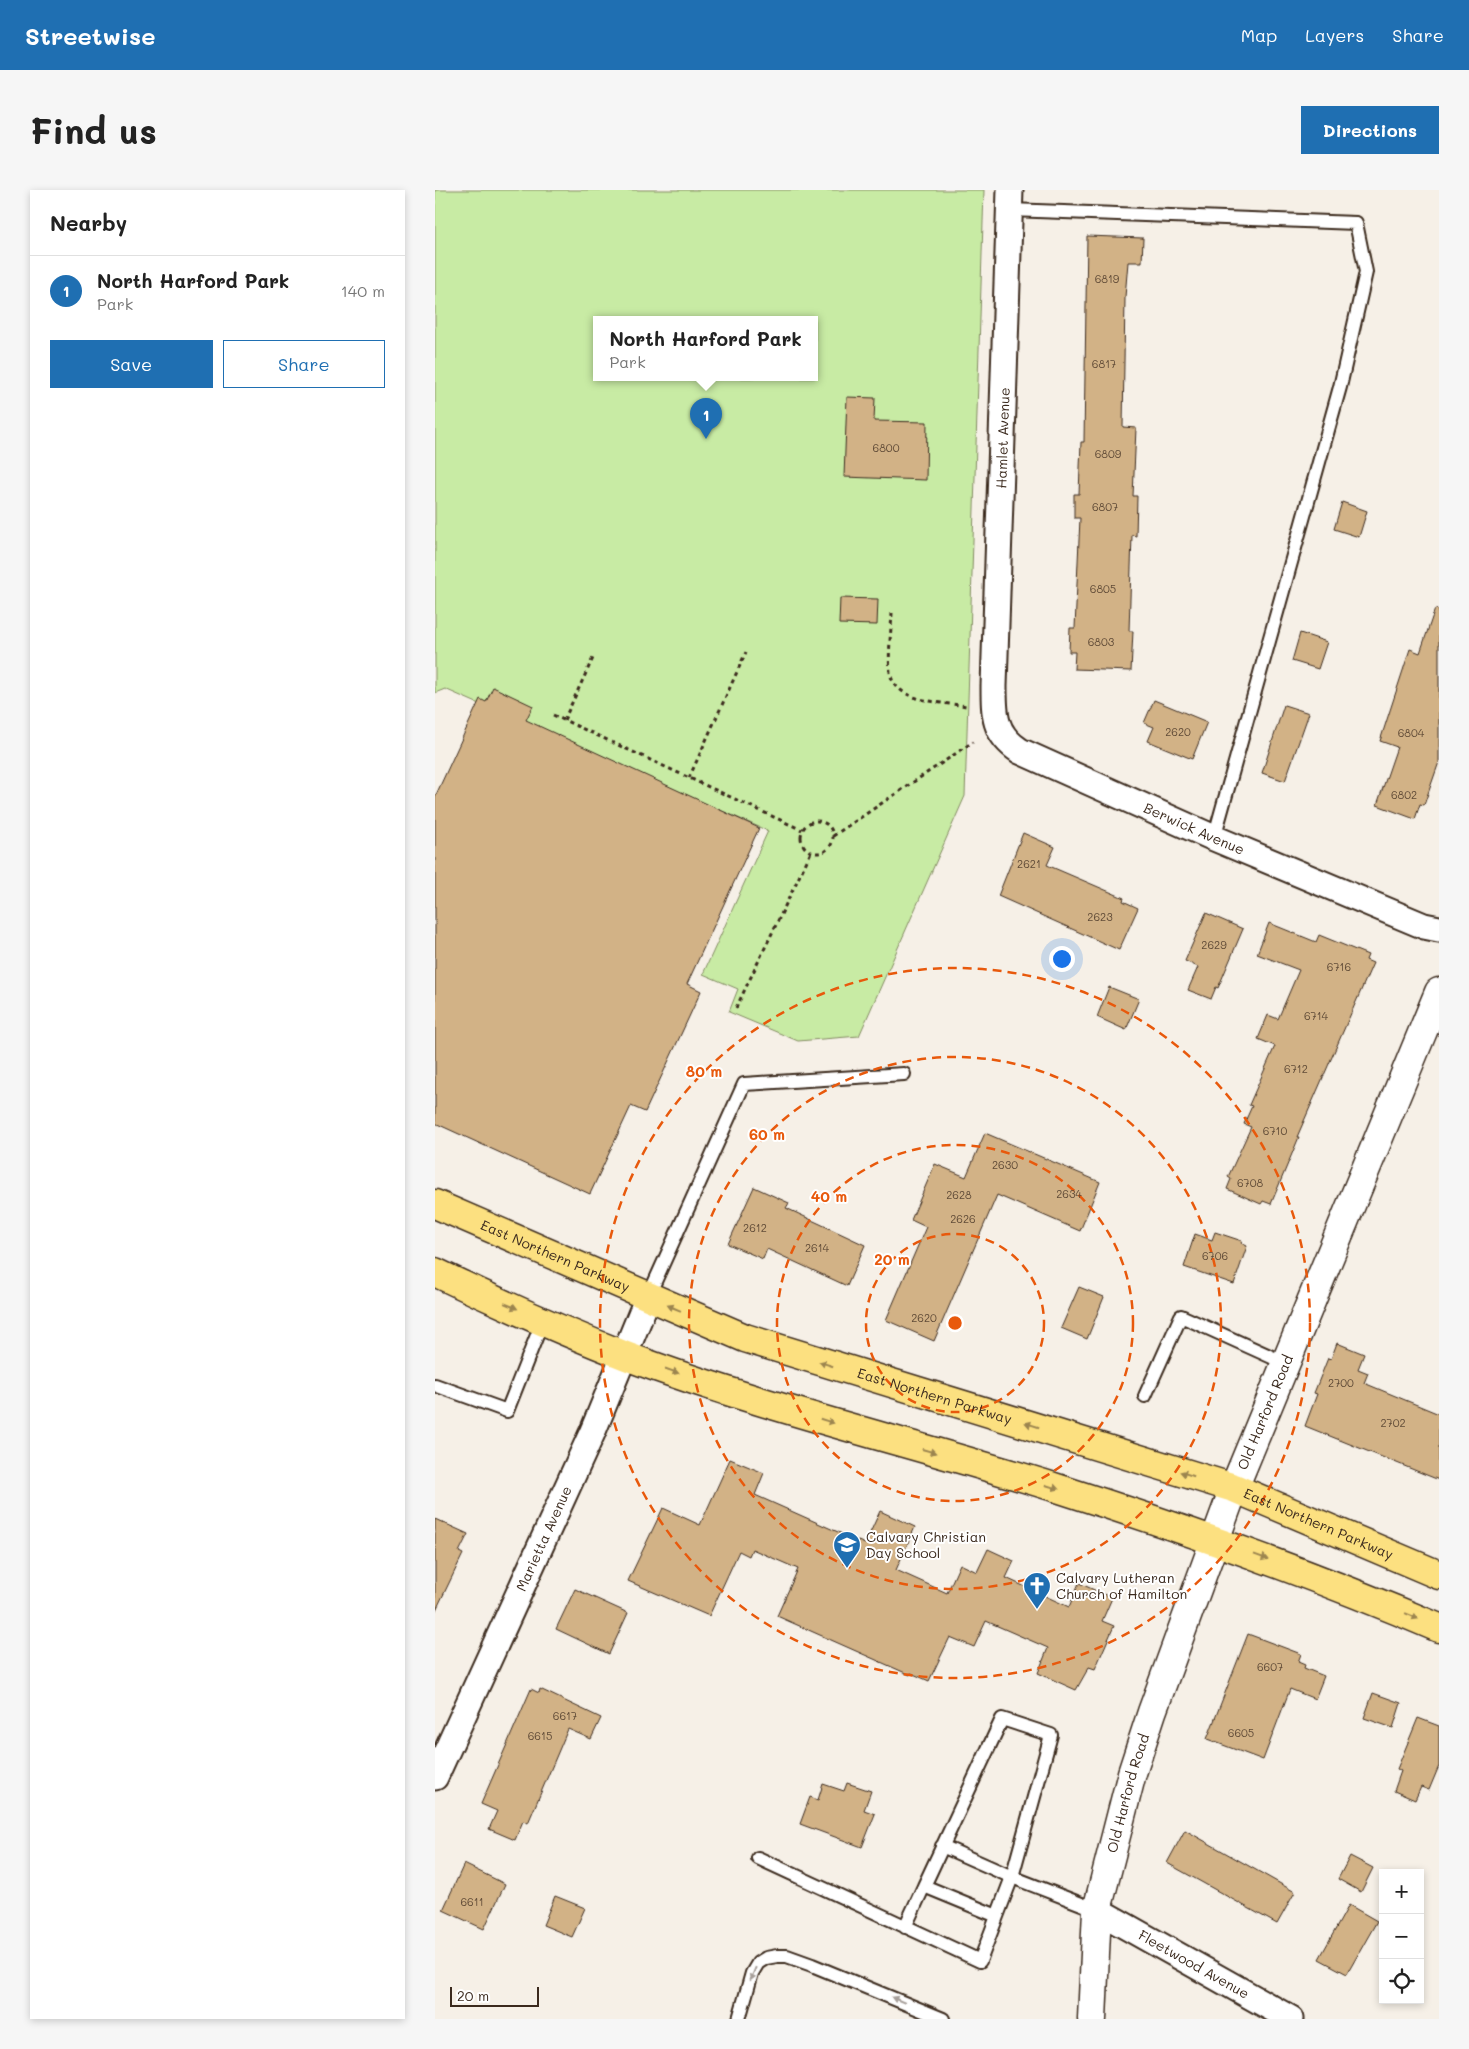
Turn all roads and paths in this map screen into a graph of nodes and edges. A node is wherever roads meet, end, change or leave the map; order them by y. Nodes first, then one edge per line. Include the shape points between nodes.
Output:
1 (1010, 200) edge
2 (892, 614) dead end
3 (746, 652) dead end
4 (593, 658) dead end
5 (994, 686) joint
6 (969, 707) dead end
7 (553, 715) dead end
8 (564, 720) junction
9 (973, 742) dead end
10 (689, 778) junction
11 (802, 830) junction
12 (833, 836) junction
13 (1214, 838) junction
14 (811, 852) junction
15 (1439, 929) edge
16 (1439, 992) edge
17 (737, 1008) dead end
18 (904, 1074) dead end
19 (435, 1204) edge
20 (435, 1272) edge
21 (648, 1297) junction
22 (543, 1320) junction
23 (626, 1356) junction
24 (1285, 1363) junction
25 (435, 1385) edge
26 (1145, 1396) dead end
27 (1234, 1488) junction
28 (1215, 1540) junction
29 (1439, 1575) edge
30 (1439, 1628) edge
31 (435, 1776) edge
32 (942, 1846) junction
33 (758, 1858) dead end
34 (1012, 1877) junction
35 (924, 1886) junction
36 (1097, 1910) junction
37 (997, 1916) junction
38 (905, 1927) junction
39 (739, 2019) edge
40 (943, 2019) edge
41 (1092, 2019) edge
42 (1291, 2019) edge

1 - 5 street, Hamlet Avenue
1 - 13 lane via 1356,223 1366,272 1344,368
2 - 6 path via 890,674 901,691 917,698
3 - 10 path
4 - 8 path
5 - 13 street, Berwick Avenue via 997,726 1006,742
7 - 8 path
8 - 10 path
9 - 12 path
10 - 11 path
11 - 12 path via 810,822 820,822 829,826
11 - 14 path via 803,845
12 - 14 path via 826,850
13 - 15 street, Berwick Avenue via 1424,926
14 - 17 path
16 - 24 street, Old Harford Road
18 - 21 lane via 744,1084
19 - 21 main road, East Northern Parkway
20 -> 22 main road
21 - 23 street, Marietta Avenue
27 -> 21 main road, East Northern Parkway via 745,1338
22 - 23 main road
22 - 25 lane via 507,1411
23 -> 28 main road via 772,1405 1056,1488
23 - 31 street, Marietta Avenue
24 - 26 lane via 1181,1316
24 - 27 street, Old Harford Road
27 - 28 street, Old Harford Road
27 - 29 main road, East Northern Parkway
28 -> 30 main road via 1352,1591
28 - 36 street, Old Harford Road via 1132,1773
32 - 34 lane
32 - 34 lane via 1002,1719 1051,1735
32 - 35 lane
33 - 38 lane
34 - 36 lane
34 - 37 lane
35 - 37 lane
35 - 38 lane
36 - 41 street, Old Harford Road
36 - 42 street, Fleetwood Avenue
37 - 38 lane via 980,1961
40 -> 39 lane via 787,1956 766,1958 758,1963

